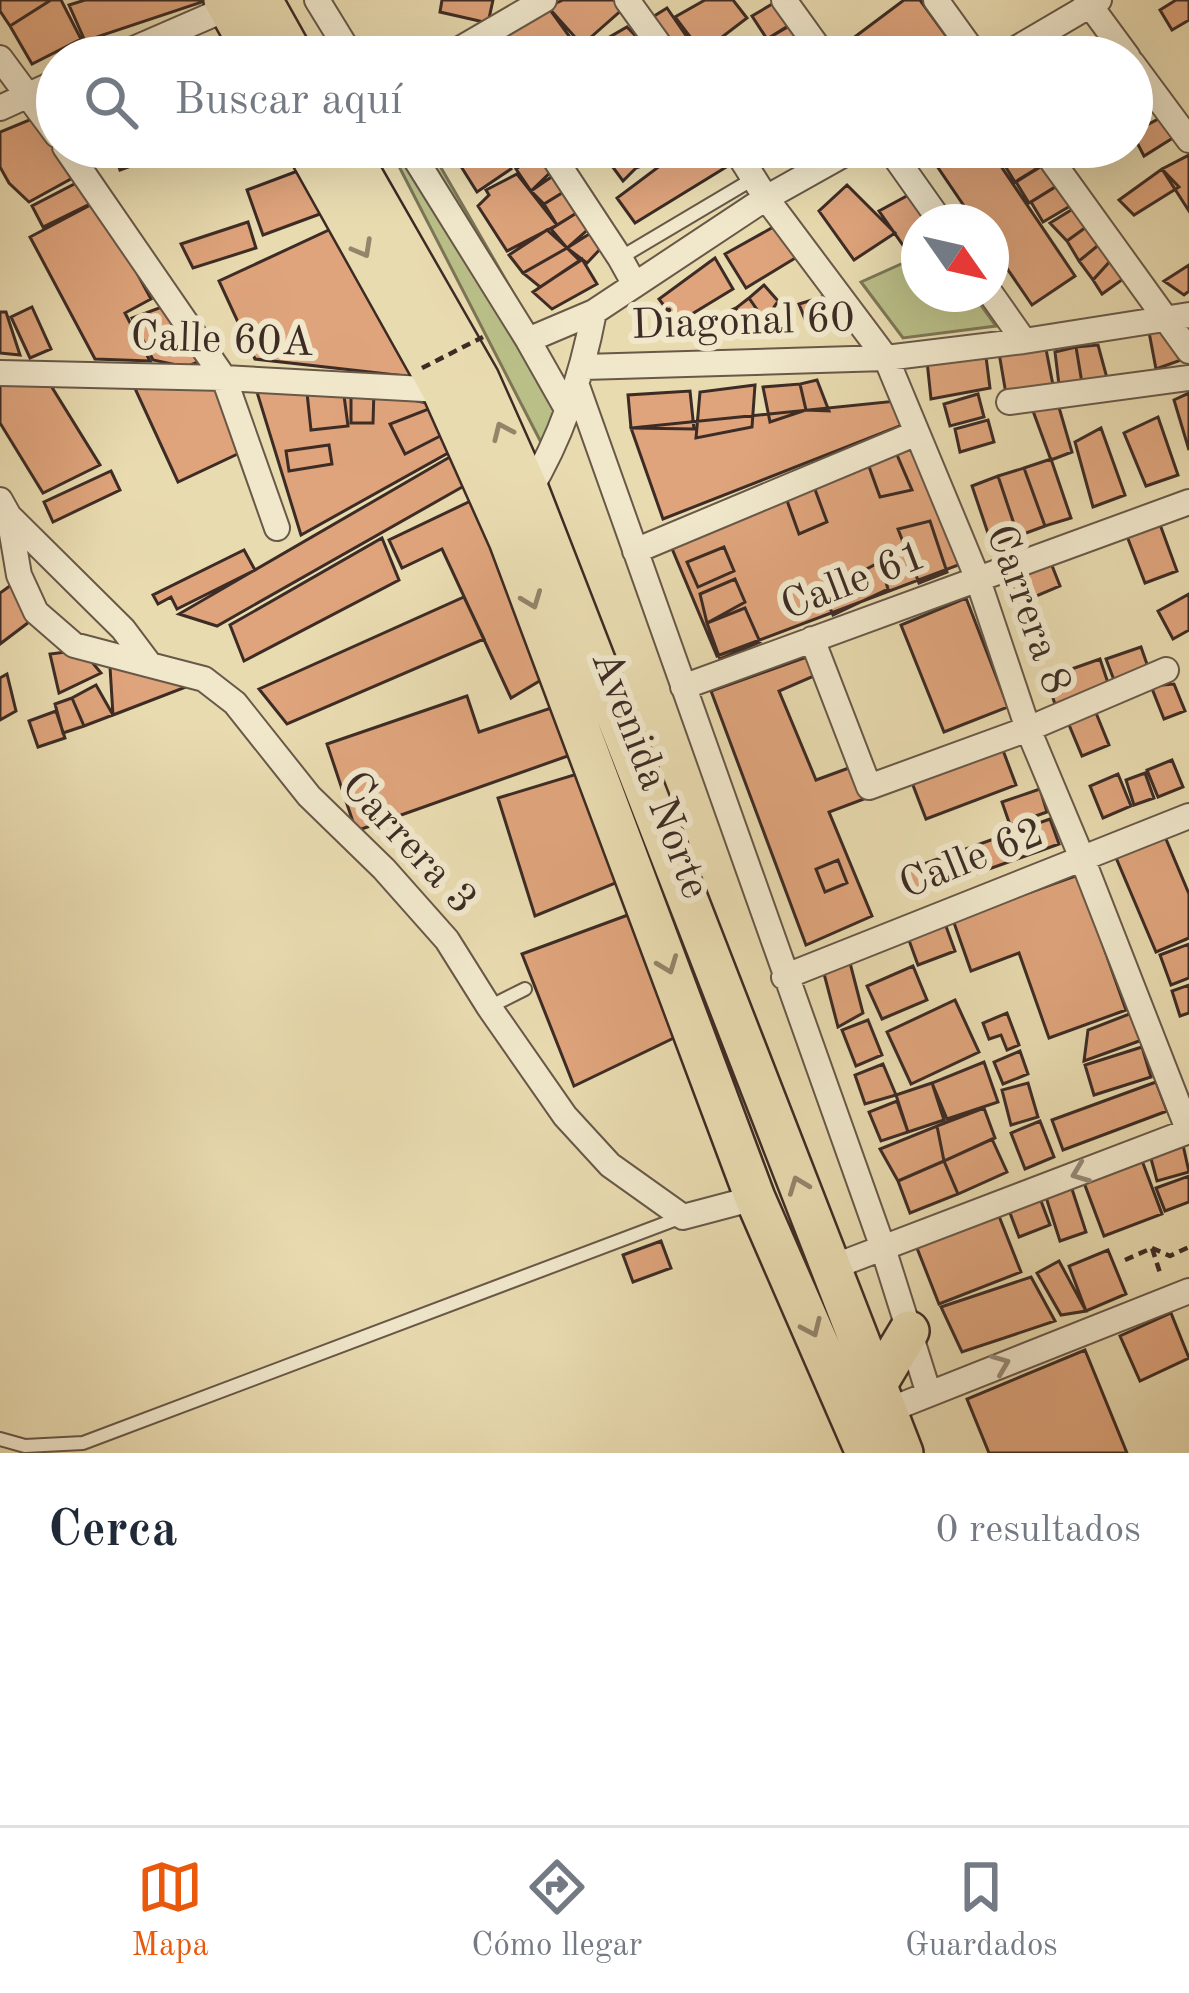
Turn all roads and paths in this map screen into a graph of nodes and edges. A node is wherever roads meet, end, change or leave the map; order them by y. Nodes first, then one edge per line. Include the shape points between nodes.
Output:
1 (317, 0) edge
2 (627, 0) edge
3 (784, 0) edge
4 (936, 0) edge
5 (535, 2) edge
6 (1092, 2) edge
7 (238, 3) edge
8 (163, 36) edge
9 (249, 36) edge
10 (273, 36) edge
11 (339, 36) edge
12 (492, 36) edge
13 (653, 36) edge
14 (810, 36) edge
15 (962, 36) edge
16 (1036, 36) edge
17 (1114, 36) edge
18 (0, 58) edge
19 (36, 91) edge
20 (1153, 91) edge
21 (29, 94) junction
22 (36, 104) edge
23 (0, 108) edge
24 (1189, 140) edge
25 (79, 168) edge
26 (317, 168) edge
27 (358, 168) edge
28 (421, 168) edge
29 (566, 168) edge
30 (747, 168) edge
31 (807, 168) edge
32 (903, 168) edge
33 (1059, 168) edge
34 (759, 188) junction
35 (928, 204) edge
36 (620, 258) junction
37 (634, 285) junction
38 (594, 312) junction
39 (1004, 312) edge
40 (1178, 317) edge
41 (483, 337) dead end
42 (528, 340) junction
43 (1024, 341) junction
44 (1189, 351) edge
45 (886, 358) junction
46 (0, 373) edge
47 (224, 378) junction
48 (1189, 378) edge
49 (432, 379) junction
50 (576, 388) junction
51 (1009, 402) dead end
52 (917, 434) junction
53 (529, 490) junction
54 (1189, 502) edge
55 (4, 508) edge
56 (277, 528) dead end
57 (635, 551) junction
58 (977, 577) junction
59 (812, 640) junction
60 (150, 665) junction
61 (1166, 670) dead end
62 (683, 687) junction
63 (1028, 729) junction
64 (1189, 816) edge
65 (1082, 858) junction
66 (784, 977) junction
67 (525, 989) dead end
68 (489, 1007) junction
69 (1189, 1131) edge
70 (755, 1198) junction
71 (683, 1217) junction
72 (883, 1247) junction
73 (1189, 1247) edge
74 (1152, 1248) junction
75 (1125, 1260) dead end
76 (830, 1268) junction
77 (1148, 1284) dead end
78 (1189, 1291) edge
79 (909, 1331) junction
80 (929, 1394) junction
81 (870, 1419) edge
82 (0, 1439) edge
83 (903, 1453) edge

1 - 11 street
2 - 13 street
3 - 14 street
4 - 15 street
5 - 12 street
6 - 16 street
6 - 17 street
7 - 8 street
7 - 9 main road
7 - 10 main road
18 - 21 street
19 - 21 street
20 - 24 street
21 - 22 street
21 - 23 street
25 - 47 street
26 -> 49 main road, Avenida Norte
53 -> 27 main road, Avenida Norte via 479,379
28 - 42 street
29 - 36 street
30 - 34 street, Carrera 8
31 - 34 street
32 - 35 street
33 - 40 street
34 - 36 lane
34 - 37 street
34 - 45 street, Carrera 8
36 - 37 street
37 - 38 street
38 - 42 street
38 - 50 street
39 - 43 street
40 - 43 street, Diagonal 60
40 - 44 street
41 - 49 path, bridge
42 - 50 street
43 - 45 street, Diagonal 60
45 - 50 street, Diagonal 60
45 - 52 street, Carrera 8
46 - 47 street, Calle 60A
47 - 49 street, Calle 60A
47 - 56 street
48 - 51 street
49 -> 70 main road, Avenida Norte via 509,540
50 - 53 street
50 - 57 street
52 - 57 street
52 - 58 street, Carrera 8
76 -> 53 main road, Avenida Norte
54 - 58 street, Calle 61
55 - 60 street
55 - 60 street, Carrera 3 via 36,612 74,645
57 - 62 street
58 - 59 street, Calle 61
58 - 63 street, Carrera 8
59 - 62 street, Calle 61
59 - 63 street via 869,787
60 - 68 street, Carrera 3 via 203,679 236,703 309,796 447,940
61 - 63 street
62 - 66 street
63 - 65 street, Carrera 8
64 - 65 street, Calle 62
65 - 66 street, Calle 62
65 - 69 street, Carrera 8
66 - 72 street
67 - 68 lane
68 - 71 street, Carrera 3 via 610,1165
69 -> 72 street
70 - 71 street
70 -> 81 main road, Avenida Norte
71 - 82 lane via 83,1443
72 - 76 street
72 - 79 street
73 - 74 path via 1170,1256
74 - 75 path
74 - 77 path via 1162,1277
76 - 81 main road, Avenida Norte
80 -> 78 street
79 - 80 street
79 - 81 main road
80 - 81 street
81 - 83 main road, Avenida Norte

